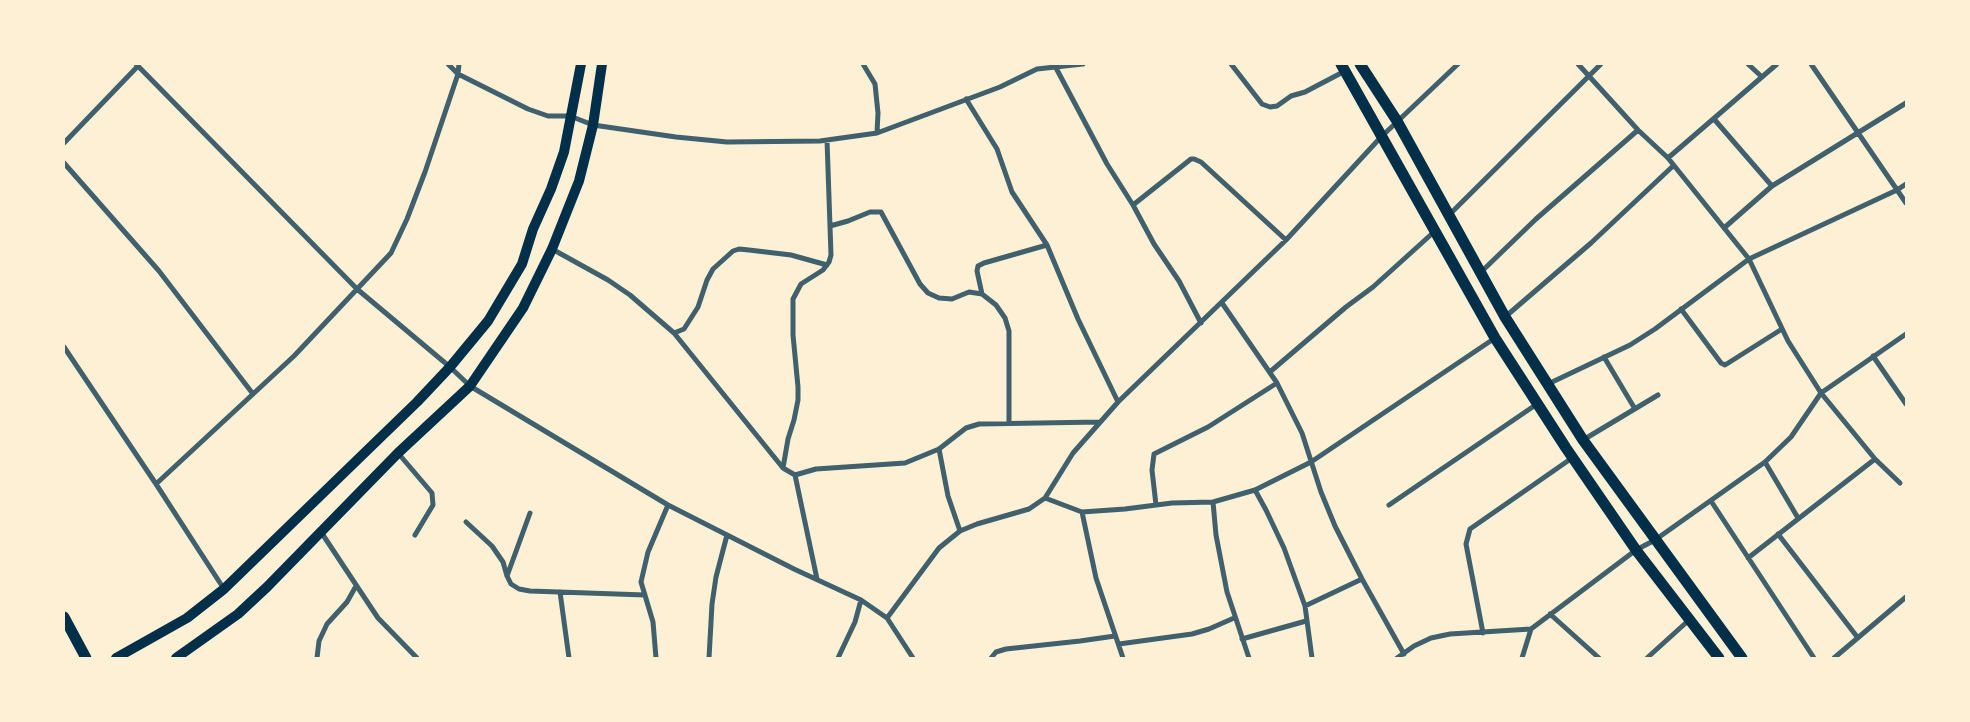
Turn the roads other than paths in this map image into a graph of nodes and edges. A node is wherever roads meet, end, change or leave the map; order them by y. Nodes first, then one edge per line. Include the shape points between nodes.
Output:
1 (448, 64) edge
2 (460, 64) edge
3 (581, 64) edge
4 (602, 64) edge
5 (863, 64) edge
6 (1083, 64) edge
7 (1231, 64) edge
8 (1360, 64) edge
9 (1458, 64) edge
10 (1578, 64) edge
11 (1601, 64) edge
12 (1748, 64) edge
13 (1777, 64) edge
14 (1811, 64) edge
15 (137, 65) edge
16 (1037, 66) edge
17 (1055, 66) junction
18 (1343, 68) edge
19 (458, 74) junction
20 (1590, 75) junction
21 (1762, 77) junction
22 (966, 99) junction
23 (1906, 103) edge
24 (570, 116) junction
25 (1714, 119) junction
26 (1397, 121) junction
27 (593, 125) junction
28 (1638, 130) junction
29 (877, 133) junction
30 (1859, 133) junction
31 (1381, 137) junction
32 (827, 140) junction
33 (64, 143) edge
34 (1668, 158) junction
35 (64, 163) edge
36 (1673, 166) junction
37 (1906, 184) edge
38 (1772, 186) junction
39 (1897, 190) junction
40 (1906, 203) edge
41 (1133, 205) junction
42 (1448, 217) junction
43 (830, 226) junction
44 (1724, 228) junction
45 (1435, 231) junction
46 (1286, 240) junction
47 (1046, 245) junction
48 (552, 249) junction
49 (1749, 259) junction
50 (827, 264) junction
51 (1480, 273) junction
52 (357, 289) junction
53 (982, 294) junction
54 (1222, 303) junction
55 (1681, 309) junction
56 (1505, 317) junction
57 (1201, 323) junction
58 (1782, 328) junction
59 (674, 333) junction
60 (1906, 334) edge
61 (1495, 338) junction
62 (64, 347) edge
63 (1874, 356) junction
64 (1604, 357) junction
65 (450, 367) junction
66 (1271, 371) junction
67 (1278, 383) junction
68 (1548, 384) junction
69 (470, 386) junction
70 (1821, 393) junction
71 (253, 394) junction
72 (1658, 396) dead end
73 (1118, 402) junction
74 (1537, 404) junction
75 (1906, 404) edge
76 (1635, 409) junction
77 (1100, 422) junction
78 (1009, 423) junction
79 (1583, 440) junction
80 (939, 449) junction
81 (398, 453) junction
82 (1572, 458) junction
83 (1875, 459) junction
84 (1311, 462) junction
85 (1765, 462) junction
86 (783, 468) junction
87 (795, 475) junction
88 (1900, 483) dead end
89 (156, 484) junction
90 (1255, 490) junction
91 (1045, 498) junction
92 (1711, 501) junction
93 (1213, 502) junction
94 (668, 505) junction
95 (1156, 505) junction
96 (1388, 505) dead end
97 (1082, 512) junction
98 (530, 513) dead end
99 (1798, 518) junction
100 (466, 522) dead end
101 (321, 531) junction
102 (960, 531) junction
103 (415, 534) dead end
104 (1778, 534) junction
105 (727, 535) junction
106 (1655, 540) junction
107 (1636, 550) junction
108 (1748, 558) junction
109 (507, 576) junction
110 (817, 579) junction
111 (1362, 579) junction
112 (356, 586) junction
113 (224, 589) junction
114 (560, 592) junction
115 (645, 595) junction
116 (1906, 596) edge
117 (861, 600) junction
118 (1305, 606) junction
119 (1550, 614) junction
120 (64, 616) edge
121 (887, 618) junction
122 (1234, 618) junction
123 (1690, 620) junction
124 (1306, 621) junction
125 (1531, 629) junction
126 (1483, 633) junction
127 (1115, 636) junction
128 (1858, 638) junction
129 (1242, 639) junction
130 (1119, 644) junction
131 (1404, 654) junction
132 (86, 658) edge
133 (116, 658) edge
134 (176, 658) edge
135 (317, 658) edge
136 (417, 658) edge
137 (569, 658) edge
138 (656, 658) edge
139 (709, 658) edge
140 (838, 658) edge
141 (913, 658) edge
142 (991, 658) edge
143 (1124, 658) edge
144 (1249, 658) edge
145 (1312, 658) edge
146 (1397, 658) edge
147 (1522, 658) edge
148 (1600, 658) edge
149 (1647, 658) edge
150 (1719, 658) edge
151 (1742, 658) edge
152 (1814, 658) edge
153 (1834, 658) edge

1 - 19 street
2 - 19 street
3 - 24 main road
4 - 27 main road
5 - 29 street via 875,84
6 - 17 street
7 - 18 street via 1262,104 1270,107 1305,92
8 - 26 main road
9 - 26 street
10 - 20 street
11 - 20 street
12 - 21 street
13 - 21 street
14 - 30 street
15 - 33 street
15 - 52 street
16 - 17 street
16 - 22 street via 1000,87
17 - 41 street via 1107,164
18 - 31 main road
19 - 24 street via 541,114
19 - 52 street via 407,219 391,253
20 - 28 street
20 - 42 street
21 - 25 street
22 - 29 street
22 - 47 street via 997,148 1012,192
23 - 30 street
24 - 27 street
24 - 65 main road via 564,152 522,264 488,321
25 - 34 street
25 - 38 street
26 - 31 street
26 - 42 main road
27 - 32 street via 728,142
27 - 48 main road via 579,181
28 - 34 street
28 - 51 street
29 - 32 street
30 - 38 street
30 - 39 street
31 - 45 main road
31 - 46 street
32 - 43 street
34 - 36 street
35 - 71 street via 158,271
36 - 44 street
36 - 56 street
37 - 39 street
38 - 44 street
39 - 40 street
39 - 49 street
41 - 46 street via 1194,159
41 - 57 street
42 - 51 main road
43 - 50 street via 831,255
43 - 53 street via 870,212 881,212 928,293 939,298 952,298 969,292
44 - 49 street
45 - 61 main road
45 - 66 street
46 - 54 street
47 - 53 street via 978,266 976,271
47 - 73 street
48 - 59 street via 630,295
48 - 69 main road via 523,308
49 - 55 street
49 - 58 street
50 - 59 street via 802,256 733,251 713,269 698,307 684,328
50 - 86 street via 824,270 801,284 792,299 798,400
51 - 56 main road
52 - 65 street
52 - 71 street
53 - 78 street via 996,305 1009,331
54 - 57 street
54 - 66 street
55 - 58 street via 1721,363 1726,365
55 - 64 street via 1630,344
56 - 68 main road
57 - 73 street
58 - 70 street
59 - 86 street
60 - 63 street
61 - 74 main road
61 - 84 street
62 - 89 street
63 - 70 street
63 - 75 street
64 - 68 street
64 - 76 street
65 - 69 street
65 - 113 main road
66 - 67 street
67 - 84 street via 1302,433
67 - 95 street via 1208,427 1154,454 1152,470
68 - 79 main road
69 - 81 main road
69 - 94 street
70 - 83 street
70 - 85 street via 1791,437
71 - 89 street
72 - 76 street
73 - 77 street
74 - 82 main road
74 - 96 street
76 - 79 street
77 - 78 street
77 - 91 street via 1073,453
78 - 80 street via 966,428
79 - 106 main road
80 - 87 street via 905,463 816,469
80 - 102 street via 948,496
81 - 101 main road
81 - 103 street via 432,493 433,505
82 - 107 main road
82 - 126 street via 1470,529 1466,544
83 - 88 street
83 - 99 street
84 - 90 street
84 - 111 street via 1335,526
85 - 92 street
85 - 99 street
86 - 87 street
87 - 110 street
89 - 113 street
90 - 93 street
90 - 118 street via 1284,548
91 - 97 street
91 - 102 street via 1029,509
92 - 106 street
92 - 108 street
93 - 95 street
93 - 122 street via 1216,535
94 - 105 street
94 - 115 street via 648,552 641,582
95 - 97 street
97 - 127 street via 1096,578
98 - 109 street
99 - 104 street
100 - 109 street via 492,546
101 - 112 street
101 - 134 main road via 238,614
102 - 121 street via 939,548
104 - 108 street
104 - 128 street
105 - 110 street
105 - 139 street via 714,595
106 - 107 street
106 - 151 main road
107 - 119 street
107 - 123 main road
108 - 152 street
109 - 114 street via 518,589
110 - 117 street
111 - 118 street
111 - 131 street
112 - 135 street via 347,602 327,624 319,641
112 - 136 street via 378,618
113 - 133 main road via 187,618
114 - 115 street
114 - 137 street
115 - 138 street via 653,622
116 - 128 street
117 - 121 street
117 - 140 street via 855,622
118 - 124 street
119 - 125 street
119 - 148 street
120 - 132 main road
121 - 141 street
122 - 129 street
122 - 130 street via 1192,634
123 - 149 street
123 - 150 main road
124 - 129 street
124 - 145 street
125 - 126 street
125 - 147 street
126 - 131 street via 1430,638
127 - 130 street
127 - 142 street via 1014,648 996,652
128 - 153 street
129 - 144 street
130 - 143 street
131 - 146 street

